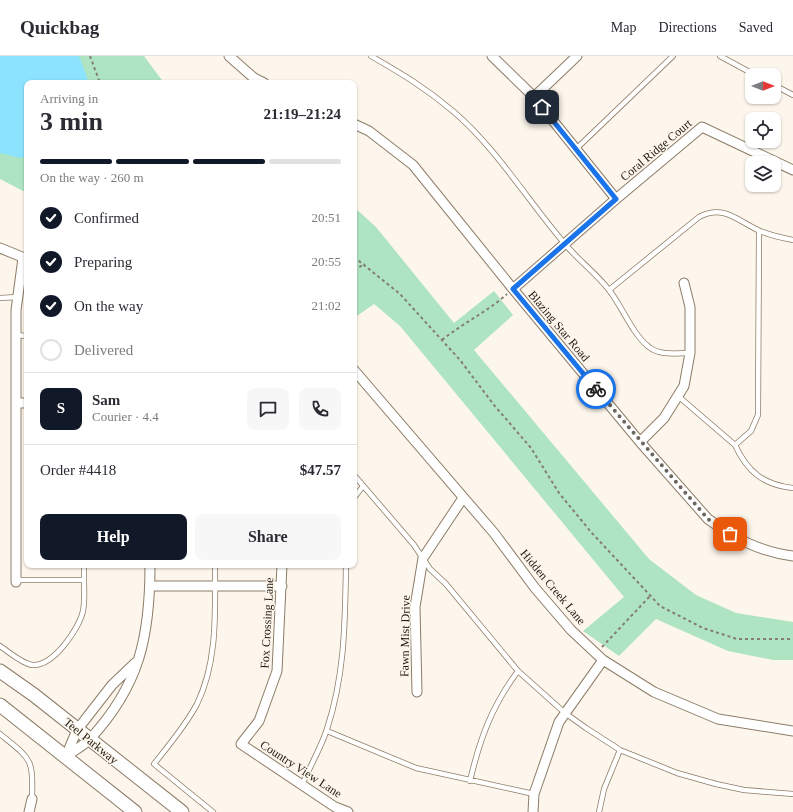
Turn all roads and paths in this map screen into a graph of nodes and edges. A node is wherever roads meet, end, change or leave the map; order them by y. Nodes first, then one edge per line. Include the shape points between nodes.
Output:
1 (90, 56) edge
2 (229, 56) edge
3 (371, 56) edge
4 (492, 56) edge
5 (576, 56) edge
6 (673, 56) edge
7 (720, 56) edge
8 (745, 70) edge
9 (99, 80) edge
10 (258, 80) edge
11 (781, 89) edge
12 (793, 95) edge
13 (534, 97) junction
14 (357, 125) edge
15 (576, 149) junction
16 (793, 170) edge
17 (616, 199) junction
18 (759, 231) junction
19 (793, 240) edge
20 (564, 244) junction
21 (0, 248) edge
22 (24, 258) edge
23 (357, 259) edge
24 (24, 264) edge
25 (365, 264) junction
26 (357, 268) edge
27 (684, 283) dead end
28 (513, 289) junction
29 (610, 290) junction
30 (18, 297) junction
31 (0, 298) edge
32 (16, 335) junction
33 (24, 336) edge
34 (442, 340) junction
35 (690, 353) junction
36 (357, 374) edge
37 (678, 396) junction
38 (16, 403) junction
39 (24, 403) edge
40 (640, 442) junction
41 (735, 444) junction
42 (357, 479) edge
43 (363, 486) junction
44 (793, 488) edge
45 (357, 494) edge
46 (463, 498) junction
47 (793, 556) edge
48 (423, 558) junction
49 (84, 568) edge
50 (150, 568) edge
51 (215, 568) edge
52 (282, 568) edge
53 (346, 568) edge
54 (84, 580) junction
55 (16, 581) joint
56 (150, 586) junction
57 (215, 586) junction
58 (282, 586) junction
59 (651, 595) junction
60 (793, 639) edge
61 (0, 646) edge
62 (139, 659) junction
63 (603, 660) junction
64 (0, 671) edge
65 (518, 671) junction
66 (417, 692) dead end
67 (0, 705) edge
68 (565, 713) junction
69 (77, 730) junction
70 (326, 731) junction
71 (793, 731) edge
72 (0, 734) edge
73 (89, 739) junction
74 (241, 744) joint
75 (620, 750) junction
76 (65, 757) junction
77 (470, 781) junction
78 (302, 784) junction
79 (534, 794) junction
80 (793, 794) edge
81 (32, 800) joint
82 (29, 812) edge
83 (135, 812) edge
84 (182, 812) edge
85 (213, 812) edge
86 (348, 812) edge
87 (533, 812) edge
88 (599, 812) edge

1 - 9 path
2 - 10 street
3 - 20 lane via 406,75 455,113 511,176
4 - 13 street
5 - 13 street
6 - 15 lane
7 - 8 lane
11 - 12 lane
13 - 15 street
14 - 28 street, Blazing Star Road via 369,130 413,165
15 - 17 street
16 - 17 street, Coral Ridge Court via 702,127
17 - 20 street, Coral Ridge Court
18 - 19 lane
18 - 29 lane via 730,215 719,212 707,213
18 - 41 lane via 758,415 751,430
20 - 28 street, Coral Ridge Court
20 - 29 lane
21 - 22 street
23 - 25 path
24 - 30 street
25 - 26 path
25 - 34 path via 400,294
27 - 35 street via 690,307
28 - 34 path via 492,307 459,326
28 - 40 street, Blazing Star Road
29 - 35 lane via 620,310 647,346 657,352
30 - 31 lane
30 - 32 street
32 - 33 lane
32 - 38 street
34 - 59 path via 531,448 559,493 627,572
35 - 37 street via 684,386
36 - 46 street, Hidden Creek Lane
37 - 40 street via 664,418
37 - 41 lane
38 - 39 street
38 - 55 street
40 - 47 street, Blazing Star Road via 708,519 757,548
41 - 44 lane via 743,461 754,472 766,480
42 - 43 lane
43 - 45 lane
43 - 48 lane
46 - 48 street, Fawn Mist Drive
46 - 63 street, Hidden Creek Lane via 571,630
48 - 65 lane
48 - 66 street, Fawn Mist Drive via 415,607
49 - 54 lane
50 - 56 street
51 - 57 lane
52 - 58 street, Fox Crossing Lane
53 - 70 lane via 344,644 340,678
54 - 55 lane
54 - 61 lane via 83,610 77,627 53,656 33,665
56 - 57 street
56 - 62 street via 148,622
57 - 58 street
57 - 85 lane via 213,643 207,674 197,704 154,764
58 - 74 street, Fox Crossing Lane via 277,671 260,721
59 - 60 path via 660,606 703,628 737,640
59 - 63 path via 601,649
62 - 69 street via 112,685
62 - 73 street via 123,697
63 - 68 street
63 - 71 street, Hidden Creek Lane via 654,692 718,719
64 - 69 main road, Teel Parkway
65 - 68 lane
65 - 77 lane via 497,702 478,746
67 - 76 main road
68 - 75 lane
68 - 79 street via 559,722
69 - 73 main road, Teel Parkway
69 - 76 street
70 - 77 lane via 416,768
70 - 78 lane
72 - 81 lane via 28,759 32,775
73 - 76 street
73 - 84 main road, Teel Parkway
74 - 78 street, Country View Lane
75 - 80 lane via 676,773 716,784 744,790
75 - 88 lane via 604,789
76 - 83 main road
77 - 79 lane
78 - 86 street, Country View Lane via 335,807
79 - 87 street
81 - 82 street

